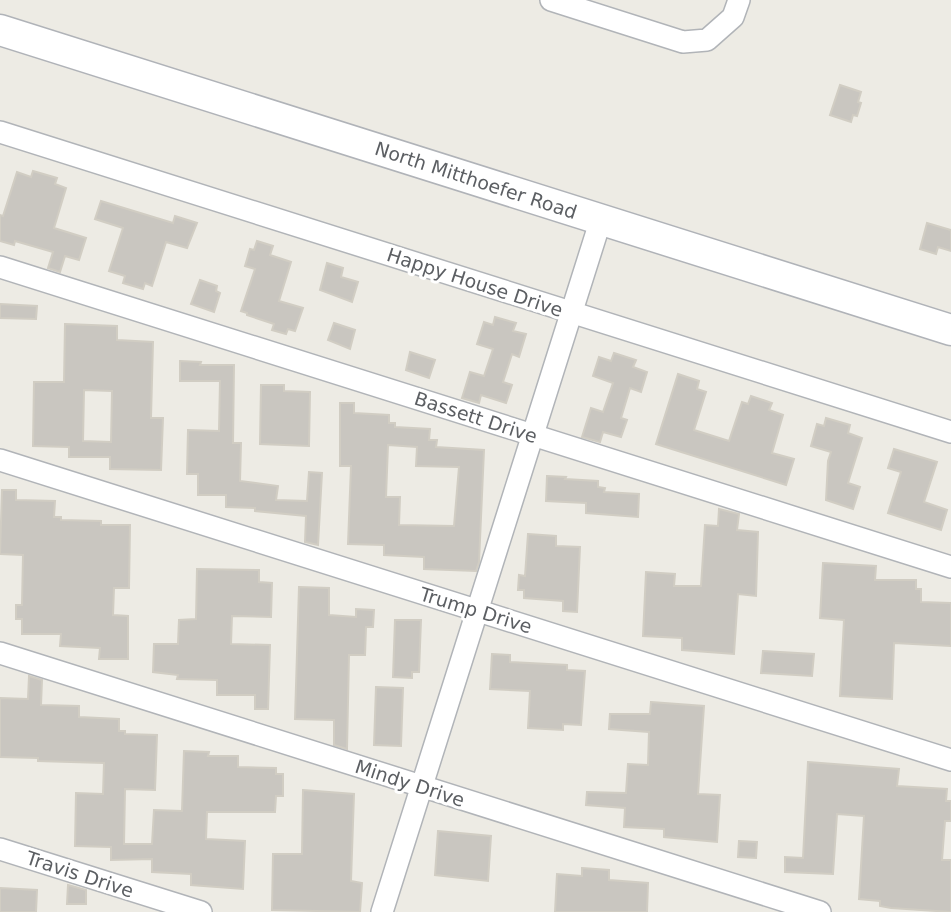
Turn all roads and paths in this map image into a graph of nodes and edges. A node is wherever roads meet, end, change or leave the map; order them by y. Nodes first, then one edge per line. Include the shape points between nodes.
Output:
1 (551, 0) edge
2 (739, 0) edge
3 (0, 30) edge
4 (0, 132) edge
5 (601, 219) junction
6 (0, 267) edge
7 (571, 313) junction
8 (951, 330) edge
9 (951, 432) edge
10 (533, 435) junction
11 (0, 460) edge
12 (951, 567) edge
13 (477, 610) junction
14 (0, 653) edge
15 (951, 760) edge
16 (422, 786) junction
17 (0, 849) edge
18 (201, 912) edge
19 (382, 912) edge
20 (820, 912) edge

1 - 2 street via 683,42 707,40 733,17
3 - 5 main road, North Mitthoefer Road
4 - 7 street, Happy House Drive
5 - 7 street
5 - 8 main road, North Mitthoefer Road
6 - 10 street, Bassett Drive
7 - 9 street, Happy House Drive
7 - 10 street
10 - 12 street, Bassett Drive
10 - 13 street
11 - 13 street, Trump Drive
13 - 15 street, Trump Drive
13 - 16 street
14 - 16 street, Mindy Drive
16 - 19 street
16 - 20 street, Mindy Drive
17 - 18 street, Travis Drive

